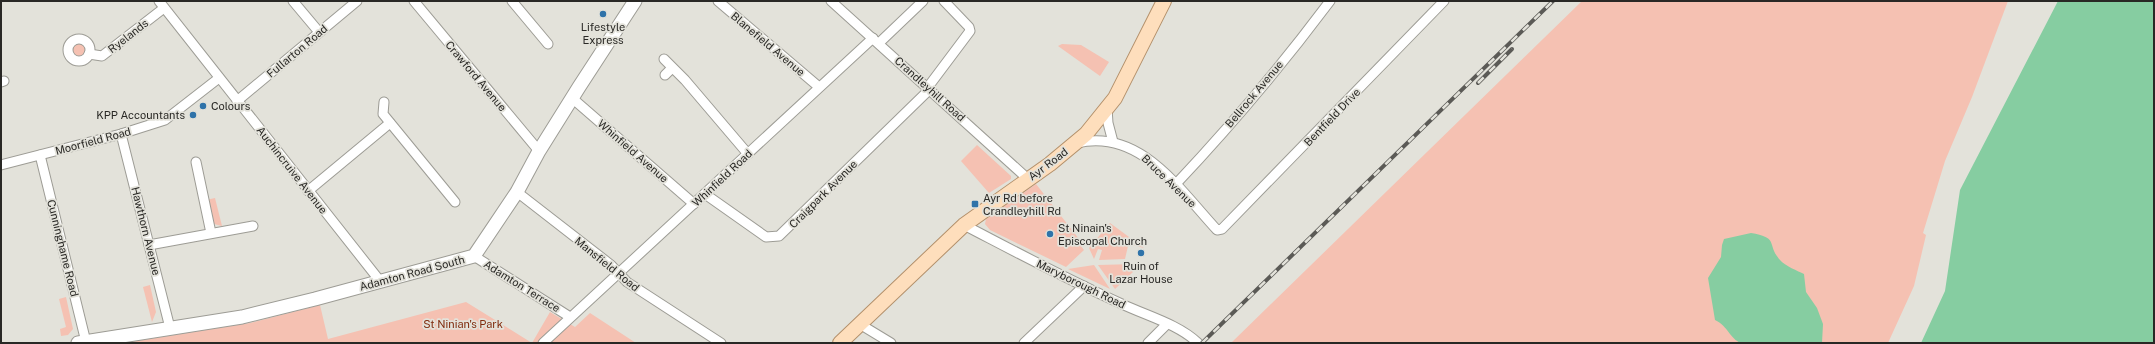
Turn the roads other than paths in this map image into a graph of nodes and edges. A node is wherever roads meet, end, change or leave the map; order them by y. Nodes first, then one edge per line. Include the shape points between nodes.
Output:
1 (293, 1) edge
2 (357, 1) edge
3 (414, 1) edge
4 (512, 1) edge
5 (635, 1) edge
6 (718, 1) edge
7 (831, 1) edge
8 (923, 1) edge
9 (944, 1) edge
10 (1164, 1) edge
11 (1330, 1) edge
12 (1444, 1) edge
13 (162, 4) edge
14 (319, 32) junction
15 (876, 40) junction
16 (548, 44) dead end
17 (89, 54) dead end
18 (664, 59) dead end
19 (672, 68) junction
20 (665, 75) dead end
21 (220, 78) junction
22 (819, 87) junction
23 (929, 88) junction
24 (572, 98) junction
25 (237, 100) junction
26 (384, 102) dead end
27 (1107, 108) junction
28 (390, 123) junction
29 (121, 134) junction
30 (1113, 142) junction
31 (1075, 144) junction
32 (539, 151) junction
33 (748, 154) junction
34 (40, 155) junction
35 (196, 162) dead end
36 (1, 165) edge
37 (1028, 179) junction
38 (1175, 185) junction
39 (308, 191) junction
40 (517, 192) junction
41 (705, 194) junction
42 (455, 202) dead end
43 (694, 204) junction
44 (964, 225) junction
45 (253, 226) dead end
46 (1218, 230) joint
47 (211, 233) junction
48 (150, 245) junction
49 (474, 256) junction
50 (618, 273) junction
51 (380, 281) junction
52 (1084, 286) junction
53 (570, 317) junction
54 (858, 323) junction
55 (1167, 324) junction
56 (170, 328) junction
57 (1195, 340) edge
58 (82, 342) edge
59 (543, 343) edge
60 (721, 343) edge
61 (840, 343) edge
62 (891, 343) edge
63 (1024, 343) edge
64 (1148, 343) edge

1 - 14 street
2 - 14 street, Fullarton Road
3 - 32 street, Crawford Avenue
4 - 16 street
5 - 24 street, Adamton Road South
6 - 22 street, Blanefield Avenue
7 - 15 street, Crandleyhill Road
8 - 15 street, Whinfield Road
9 - 23 street, Craigpark Avenue via 970,31
10 - 27 main road, Ayr Road via 1115,98
11 - 38 street, Bellrock Avenue via 1302,38
12 - 46 street, Bentfield Drive via 1222,229
13 - 17 street, Ryelands via 102,56
13 - 21 street, Auchincruive Avenue
14 - 25 street, Fullarton Road
15 - 22 street, Whinfield Road
15 - 23 street, Crandleyhill Road
18 - 19 street
19 - 20 street
19 - 33 street
21 - 25 street, Auchincruive Avenue
21 - 29 street, Moorfield Road via 165,120
22 - 33 street, Whinfield Road
23 - 37 street, Crandleyhill Road
23 - 41 street, Craigpark Avenue via 779,236 766,237
24 - 32 street, Adamton Road South
24 - 43 street, Whinfield Avenue
25 - 39 street, Auchincruive Avenue
26 - 28 street via 383,114
27 - 30 street
27 - 31 main road, Ayr Road
28 - 39 street
28 - 42 street
29 - 34 street, Moorfield Road
29 - 48 street, Hawthorn Avenue
30 - 31 street, Bruce Avenue via 1093,140
30 - 38 street, Bruce Avenue via 1143,154
31 - 37 main road, Ayr Road
32 - 40 street, Adamton Road South
33 - 41 street, Whinfield Road
34 - 36 street, Moorfield Road
34 - 58 street, Cunninghame Road
35 - 47 street
37 - 44 main road, Ayr Road
38 - 46 street, Bruce Avenue
39 - 51 street, Auchincruive Avenue
40 - 49 street, Adamton Road South
40 - 50 street, Mansfield Road
41 - 43 street, Whinfield Road
43 - 50 street, Whinfield Road
44 - 52 street, Maryborough Road
44 - 54 main road, Ayr Road
45 - 47 street
47 - 48 street
48 - 56 street, Hawthorn Avenue
49 - 51 street, Adamton Road South
49 - 53 street, Adamton Terrace
50 - 53 street, Whinfield Road
50 - 60 street, Mansfield Road via 627,282
51 - 56 street, Adamton Road South via 242,317
52 - 55 street, Maryborough Road
52 - 63 street
53 - 59 street, Whinfield Road
54 - 61 main road, Ayr Road
54 - 62 street
55 - 57 street, Maryborough Road
55 - 64 street
56 - 58 street, Adamton Road South

